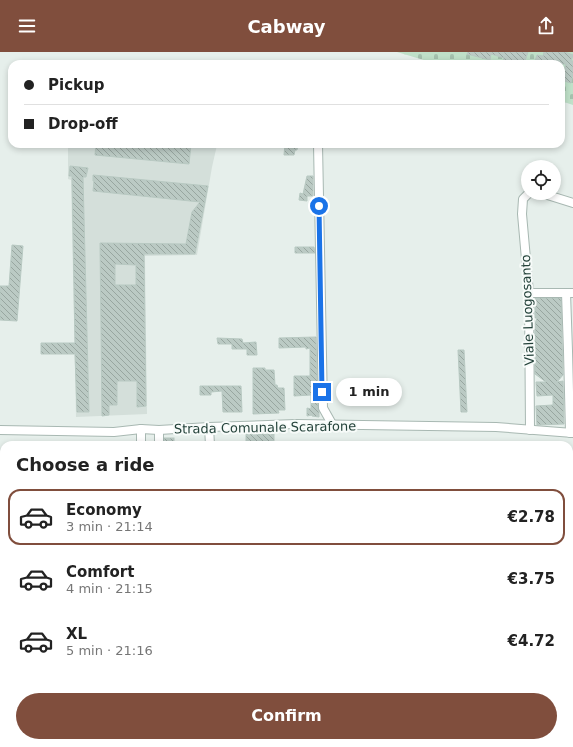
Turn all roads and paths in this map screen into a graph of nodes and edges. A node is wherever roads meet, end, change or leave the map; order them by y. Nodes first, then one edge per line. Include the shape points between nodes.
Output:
1 (318, 148) edge
2 (561, 199) edge
3 (523, 200) edge
4 (573, 203) edge
5 (530, 293) junction
6 (569, 293) edge
7 (571, 351) edge
8 (332, 424) junction
9 (209, 427) junction
10 (140, 429) junction
11 (0, 430) edge
12 (159, 430) junction
13 (530, 430) junction
14 (571, 433) edge
15 (141, 441) edge
16 (159, 441) edge
17 (210, 441) edge

1 - 8 street via 323,408
2 - 4 street
3 - 5 street, Viale Luogosanto
5 - 6 street
5 - 13 street, Viale Luogosanto
6 - 7 street
7 - 14 street
8 - 9 street, Strada Comunale Scarafone
8 - 13 street, Strada Comunale Scarafone
9 - 12 street, Strada Comunale Scarafone
9 - 17 street
10 - 11 street, Strada Comunale Scarafone via 114,432
10 - 12 street, Strada Comunale Scarafone
10 - 15 street
12 - 16 street
13 - 14 street, Strada Comunale Scarafone

